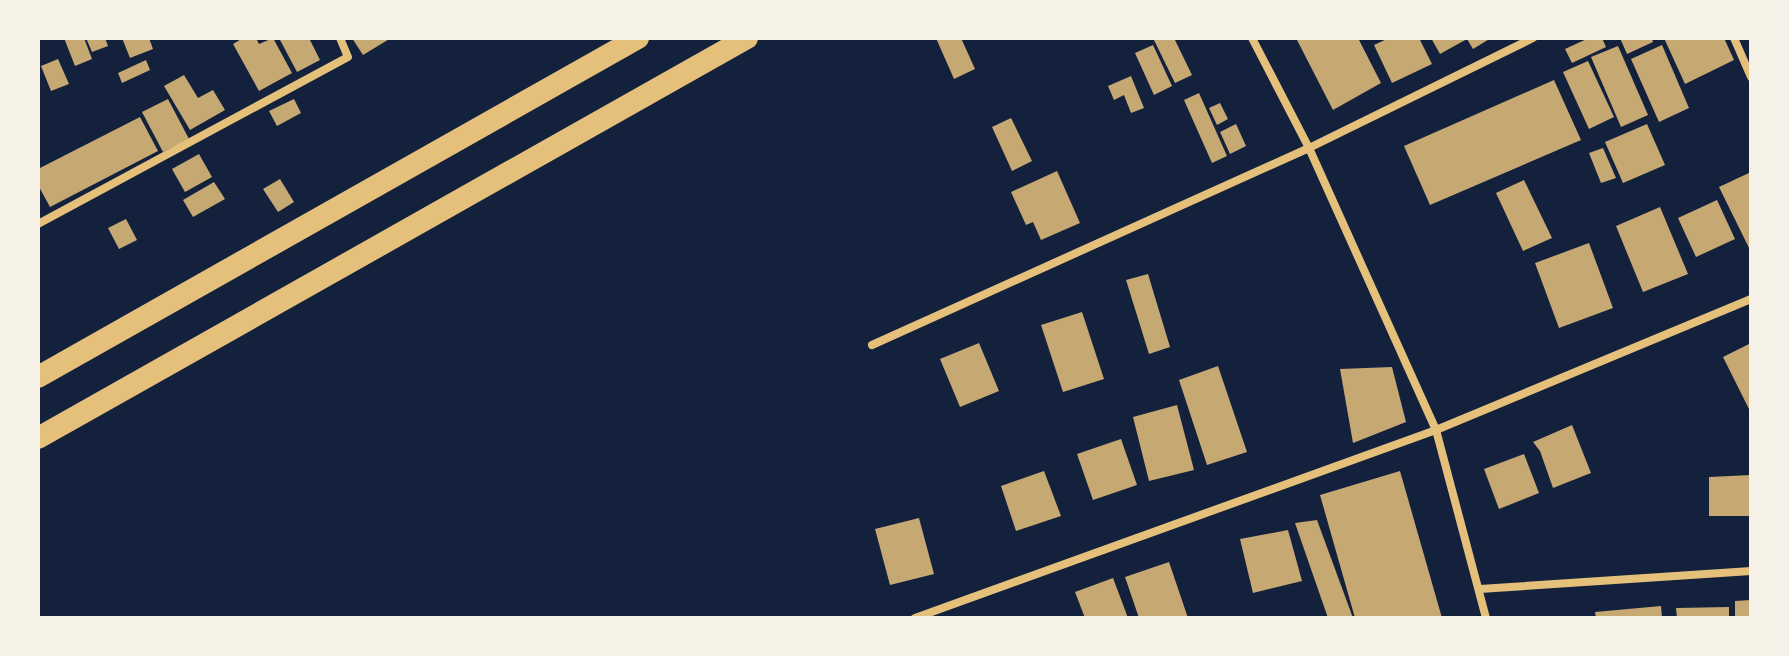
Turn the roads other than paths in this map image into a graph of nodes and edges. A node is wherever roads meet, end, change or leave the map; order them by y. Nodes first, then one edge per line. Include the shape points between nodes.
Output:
1 (340, 38) edge
2 (638, 38) edge
3 (747, 38) edge
4 (1252, 38) edge
5 (1533, 38) edge
6 (1734, 38) edge
7 (1751, 77) edge
8 (1309, 148) junction
9 (38, 224) edge
10 (1751, 299) edge
11 (872, 345) dead end
12 (38, 377) edge
13 (1436, 430) junction
14 (38, 438) edge
15 (1751, 571) edge
16 (1480, 589) junction
17 (915, 618) edge
18 (1486, 618) edge

1 - 9 street via 348,57
2 - 12 highway
3 - 14 highway
4 - 8 street
5 - 8 street
6 - 7 street
8 - 11 street
8 - 13 street
10 - 13 street
13 - 16 street
13 - 17 street
15 - 16 street
16 - 18 street

